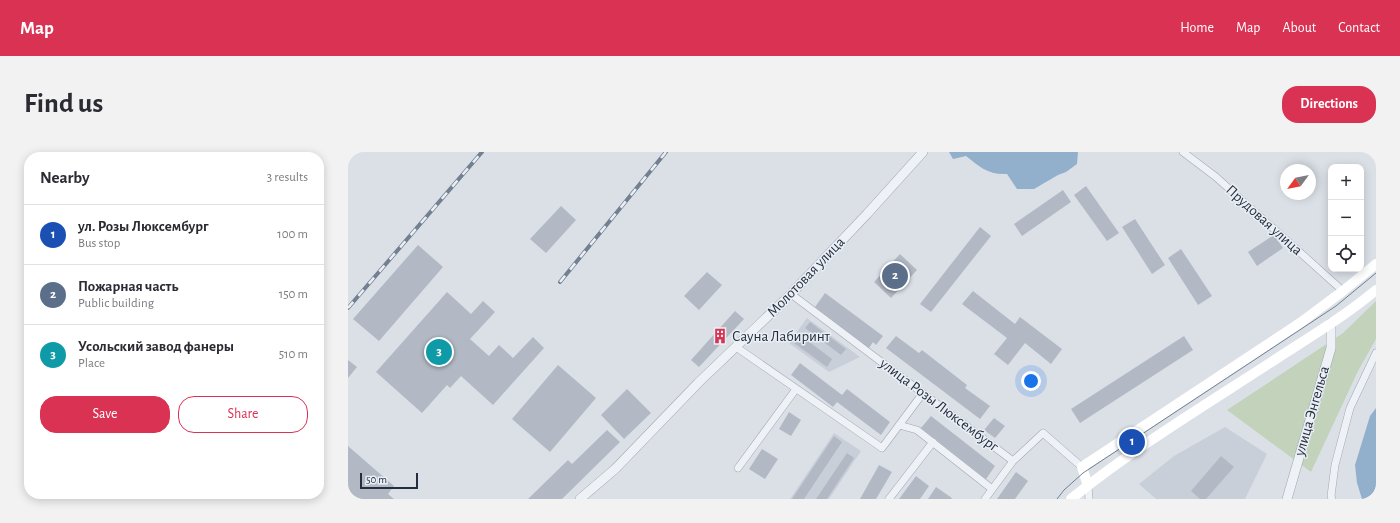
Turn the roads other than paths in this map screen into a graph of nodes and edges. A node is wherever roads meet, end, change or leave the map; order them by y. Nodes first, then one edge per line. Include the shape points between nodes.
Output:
1 (924, 152) edge
2 (1182, 152) edge
3 (1376, 264) edge
4 (1376, 290) edge
5 (1343, 291) junction
6 (790, 294) junction
7 (1331, 323) junction
8 (736, 347) junction
9 (1376, 353) edge
10 (796, 389) junction
11 (923, 393) junction
12 (899, 425) junction
13 (933, 442) junction
14 (1013, 461) junction
15 (1082, 467) junction
16 (738, 468) dead end
17 (1088, 486) junction
18 (992, 489) junction
19 (580, 499) edge
20 (889, 499) edge
21 (985, 499) edge
22 (1071, 499) edge
23 (1089, 499) edge
24 (1287, 499) edge
25 (1332, 499) edge

1 - 6 street, Молотовая улица
2 - 5 street, Прудовая улица via 1216,177
3 - 5 main road
4 - 7 main road
5 - 15 main road via 1300,323
6 - 8 street, Молотовая улица
6 - 11 street, улица Розы Люксембург
7 - 17 main road via 1171,427
7 - 24 street, улица Энгельса via 1331,348
8 - 10 street
8 - 19 street, Молотовая улица via 615,468
9 - 25 street via 1350,408 1334,465
10 - 12 street via 882,448
10 - 16 street
11 - 12 street
11 - 14 street, улица Розы Люксембург
12 - 13 street via 917,430
13 - 18 street
13 - 20 street
14 - 15 street, улица Розы Люксембург via 1043,433
14 - 18 street
15 - 17 main road
17 - 22 main road
17 - 23 street
18 - 21 street

